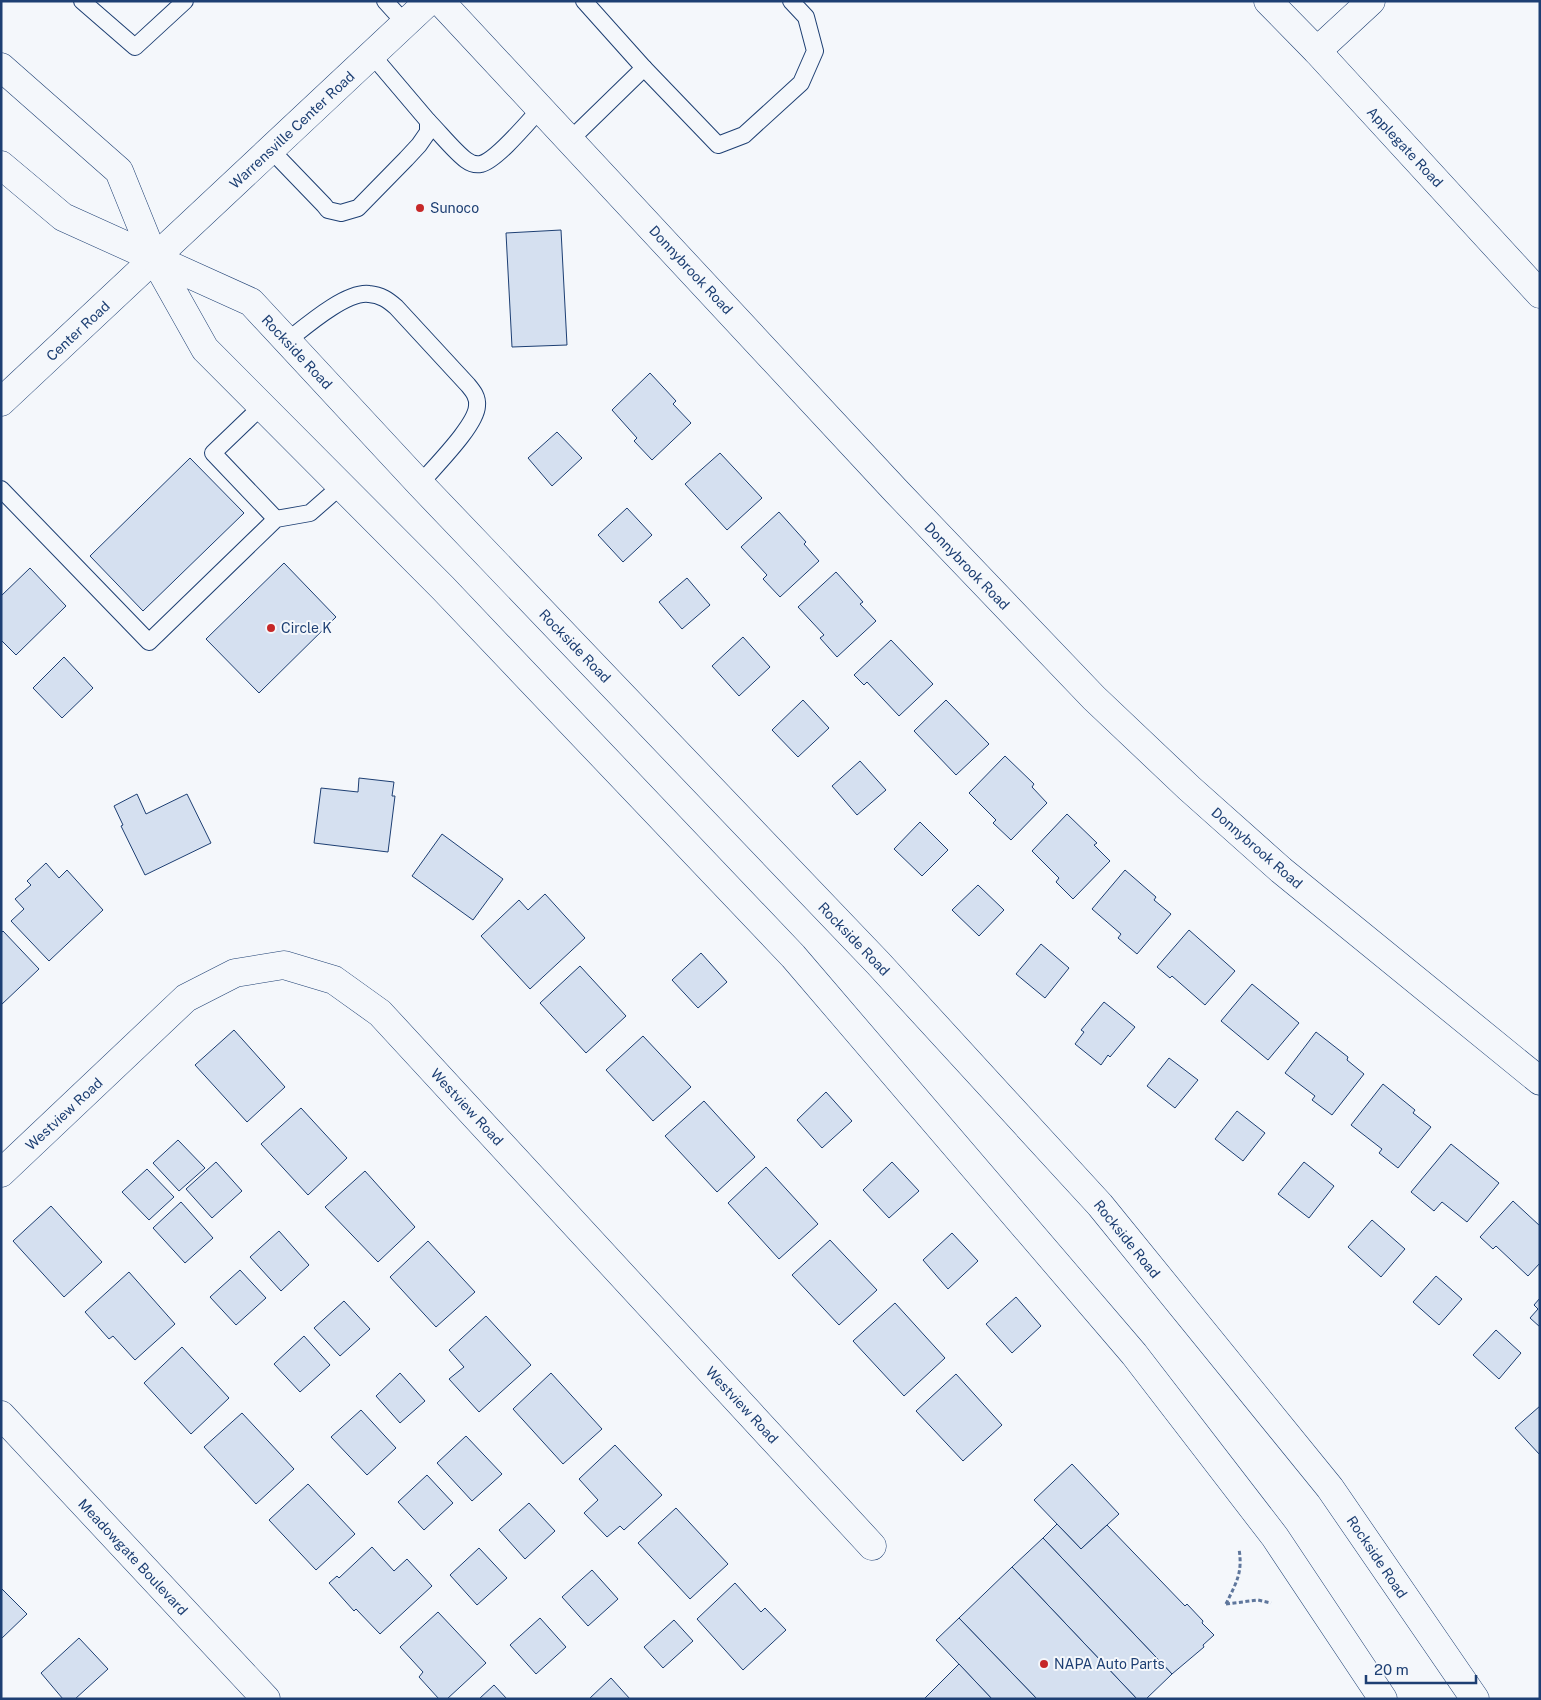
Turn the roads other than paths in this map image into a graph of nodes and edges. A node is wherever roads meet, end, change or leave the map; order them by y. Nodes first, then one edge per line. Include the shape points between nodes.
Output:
1 (82, 1) edge
2 (185, 1) edge
3 (385, 1) edge
4 (429, 1) edge
5 (440, 1) edge
6 (584, 1) edge
7 (791, 1) edge
8 (1268, 1) edge
9 (1371, 1) edge
10 (405, 23) junction
11 (1317, 52) junction
12 (372, 55) junction
13 (1, 67) edge
14 (644, 68) junction
15 (541, 108) junction
16 (428, 121) junction
17 (570, 140) junction
18 (271, 150) junction
19 (1, 164) edge
20 (155, 260) junction
21 (1540, 294) edge
22 (287, 341) junction
23 (1, 402) edge
24 (263, 405) junction
25 (420, 484) junction
26 (342, 485) junction
27 (1, 489) edge
28 (276, 519) junction
29 (1540, 1082) edge
30 (1, 1173) edge
31 (1, 1415) edge
32 (872, 1546) dead end
33 (261, 1697) edge
34 (1383, 1699) edge
35 (1475, 1699) edge

1 - 2 lane via 135,47
3 - 10 lane
4 - 10 main road, Warrensville Center Road
5 - 15 main road, Donnybrook Road
6 - 14 lane
7 - 14 lane via 806,18 815,51 801,83 744,135 718,144
8 - 11 main road, Applegate Road
9 - 11 main road
10 - 12 main road, Warrensville Center Road
11 - 21 main road, Applegate Road
12 - 16 lane
12 - 18 main road, Warrensville Center Road
13 - 20 main road via 119,171
14 - 17 lane
15 - 16 lane via 483,164 466,160
15 - 17 main road, Donnybrook Road
16 - 18 lane via 428,132 413,152 358,208 341,213 328,210
17 - 29 main road, Donnybrook Road via 896,491 1094,698 1188,788 1282,870
18 - 20 main road, Warrensville Center Road
19 - 20 main road, Rockside Road via 63,217
20 - 22 main road, Rockside Road via 251,302
20 - 23 main road, Center Road
20 - 24 main road via 205,348
22 - 25 main road, Rockside Road
22 - 25 lane via 316,318 355,295 368,293 383,297 396,307 476,394 474,417
24 - 26 main road
24 - 28 lane via 214,453
25 - 35 main road, Rockside Road via 878,963 1100,1205 1330,1488
26 - 28 lane via 310,514
26 - 34 main road via 793,956 1138,1360 1275,1537
27 - 28 lane via 149,642
30 - 32 main road, Westview Road via 186,998 235,973 284,965 334,980 380,1013
31 - 33 main road, Meadowgate Boulevard

